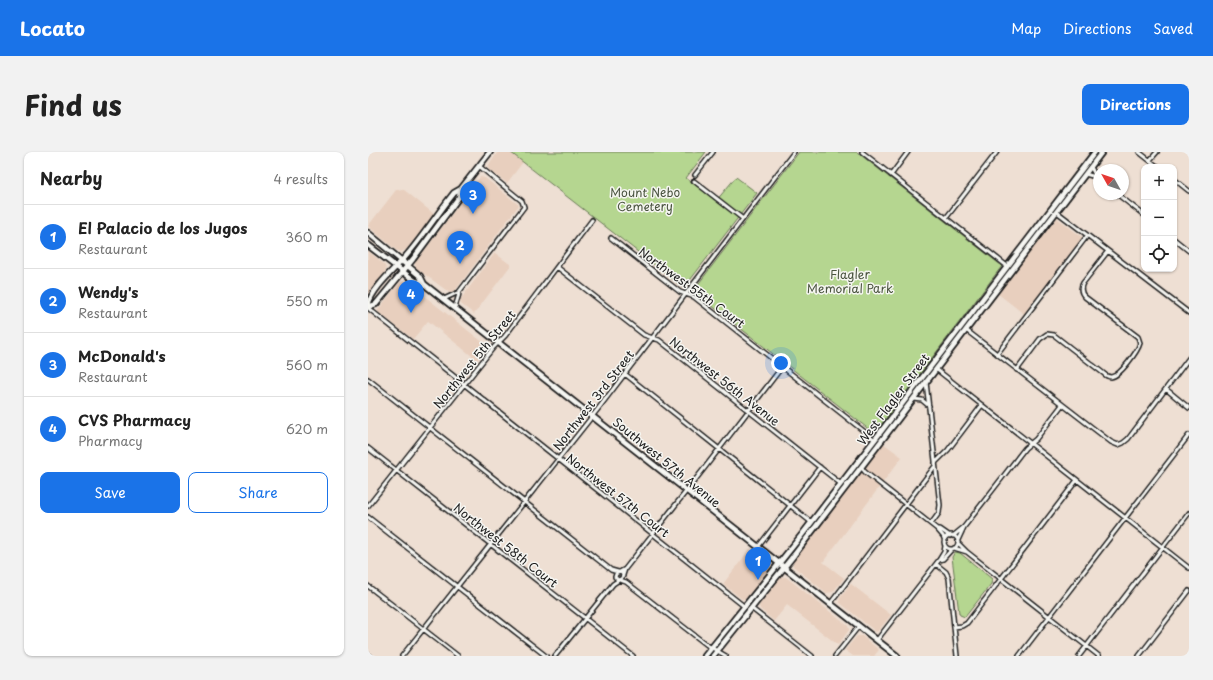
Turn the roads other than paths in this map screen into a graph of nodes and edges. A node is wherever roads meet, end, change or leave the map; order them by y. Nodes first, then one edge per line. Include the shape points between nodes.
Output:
1 (490, 152) edge
2 (712, 152) edge
3 (794, 152) edge
4 (862, 152) edge
5 (908, 152) edge
6 (997, 152) edge
7 (1095, 152) edge
8 (1102, 152) edge
9 (1140, 152) edge
10 (1157, 152) edge
11 (1150, 160) junction
12 (1155, 164) edge
13 (479, 166) junction
14 (1091, 168) junction
15 (1093, 171) edge
16 (1085, 174) junction
17 (695, 175) dead end
18 (891, 175) junction
19 (1093, 176) edge
20 (694, 181) dead end
21 (1177, 181) edge
22 (461, 189) junction
23 (1189, 191) edge
24 (1062, 195) junction
25 (1125, 200) edge
26 (1057, 212) junction
27 (1141, 213) edge
28 (946, 218) junction
29 (743, 219) junction
30 (592, 220) dead end
31 (368, 233) edge
32 (1088, 236) junction
33 (611, 238) dead end
34 (1177, 241) edge
35 (368, 245) edge
36 (1189, 250) edge
37 (1108, 251) junction
38 (1014, 258) junction
39 (402, 260) junction
40 (407, 266) junction
41 (1008, 266) junction
42 (396, 267) junction
43 (557, 267) junction
44 (1012, 270) junction
45 (402, 271) junction
46 (1004, 281) junction
47 (424, 284) junction
48 (459, 292) junction
49 (686, 294) junction
50 (444, 299) junction
51 (368, 307) edge
52 (977, 307) junction
53 (455, 308) junction
54 (981, 310) junction
55 (1189, 313) edge
56 (966, 330) junction
57 (652, 338) junction
58 (499, 342) junction
59 (996, 354) junction
60 (1189, 358) edge
61 (932, 365) junction
62 (782, 367) junction
63 (936, 369) junction
64 (1017, 370) junction
65 (927, 372) junction
66 (625, 374) junction
67 (368, 379) edge
68 (926, 382) junction
69 (464, 385) junction
70 (1166, 389) junction
71 (914, 399) junction
72 (982, 405) junction
73 (1062, 405) junction
74 (929, 406) junction
75 (1189, 408) edge
76 (748, 411) junction
77 (593, 416) junction
78 (430, 428) junction
79 (1189, 434) edge
80 (875, 440) junction
81 (1030, 444) junction
82 (368, 448) edge
83 (720, 449) junction
84 (862, 456) junction
85 (558, 459) junction
86 (935, 465) junction
87 (820, 467) junction
88 (861, 467) junction
89 (397, 470) junction
90 (1077, 480) junction
91 (841, 484) junction
92 (687, 490) junction
93 (839, 496) junction
94 (525, 502) junction
95 (906, 504) junction
96 (368, 506) edge
97 (790, 506) junction
98 (1189, 513) edge
99 (368, 517) edge
100 (1125, 518) junction
101 (811, 522) junction
102 (931, 524) junction
103 (964, 527) junction
104 (937, 529) junction
105 (653, 534) junction
106 (951, 536) junction
107 (945, 541) junction
108 (958, 541) junction
109 (491, 544) junction
110 (945, 546) junction
111 (758, 547) junction
112 (1162, 548) junction
113 (953, 549) junction
114 (967, 552) junction
115 (939, 560) junction
116 (779, 564) junction
117 (936, 564) junction
118 (784, 567) junction
119 (1189, 568) edge
120 (625, 569) junction
121 (611, 570) junction
122 (619, 572) junction
123 (623, 575) junction
124 (615, 577) junction
125 (1001, 579) junction
126 (619, 580) junction
127 (626, 582) junction
128 (613, 584) junction
129 (368, 586) edge
130 (457, 587) junction
131 (1189, 591) edge
132 (830, 604) junction
133 (745, 607) junction
134 (751, 608) junction
135 (1049, 617) junction
136 (585, 618) junction
137 (859, 626) junction
138 (954, 627) junction
139 (424, 629) junction
140 (877, 640) junction
141 (1086, 646) junction
142 (712, 648) junction
143 (717, 651) junction
144 (402, 656) edge
145 (458, 656) edge
146 (546, 656) edge
147 (555, 656) edge
148 (633, 656) edge
149 (705, 656) edge
150 (713, 656) edge
151 (726, 656) edge
152 (812, 656) edge
153 (835, 656) edge
154 (897, 656) edge
155 (957, 656) edge
156 (1019, 656) edge
157 (1078, 656) edge
158 (1099, 656) edge
159 (1139, 656) edge

1 - 13 main road
2 - 17 street
3 - 29 street, Northwest 3rd Street
4 - 18 street
5 - 18 street
6 - 28 street
7 - 24 main road, West Flagler Street
8 - 14 main road, West Flagler Street
9 - 11 street
10 - 11 street
11 - 12 street
13 - 22 main road
13 - 48 street via 524,204
14 - 15 street
14 - 16 main road, West Flagler Street
16 - 19 street
16 - 26 main road, West Flagler Street
18 - 28 street
20 - 29 street
21 - 23 street
22 - 39 main road via 454,193
22 - 40 main road via 459,197
24 - 26 main road
24 - 38 main road, West Flagler Street
25 - 27 street
26 - 32 street
26 - 44 main road, West Flagler Street
28 - 41 street
29 - 49 street, Northwest 3rd Street
30 - 43 street, Northwest 5th Street
31 - 39 main road
32 - 37 street
32 - 59 street
33 - 49 street, Northwest 55th Court
34 - 36 street
35 - 42 main road
37 - 55 street
37 - 64 street via 1083,283 1081,290 1085,297 1134,334 1140,341 1137,350 1119,373 1110,377 1054,335 1047,334 1040,339
38 - 41 main road, West Flagler Street
38 - 44 main road
39 - 40 main road
39 - 42 main road
40 - 45 main road
40 - 47 main road via 420,276
41 - 46 main road
41 - 52 main road, West Flagler Street
42 - 45 main road
42 - 51 main road via 370,298
43 - 57 street, Northwest 56th Avenue via 644,335
43 - 58 street, Northwest 5th Street
44 - 46 main road, West Flagler Street
45 - 47 main road
45 - 51 main road via 376,304
46 - 54 main road, West Flagler Street
47 - 50 main road, Southwest 57th Avenue
48 - 50 street
48 - 53 street
49 - 57 street, Northwest 3rd Street
49 - 62 street, Northwest 55th Court via 694,297
50 - 53 main road, Southwest 57th Avenue
51 - 69 street, Northwest 57th Court
52 - 54 main road
52 - 61 main road, West Flagler Street
53 - 58 main road, Southwest 57th Avenue
54 - 56 main road, West Flagler Street
56 - 59 street
56 - 63 main road, West Flagler Street
57 - 66 street, Northwest 3rd Street
57 - 76 street, Northwest 56th Avenue via 659,340
58 - 69 street, Northwest 5th Street
58 - 77 main road, Southwest 57th Avenue
59 - 64 street
60 - 70 street
61 - 63 street
61 - 65 main road, West Flagler Street
62 - 76 street
62 - 80 street, Northwest 55th Court
63 - 68 main road, West Flagler Street
63 - 72 street
64 - 73 street
65 - 68 main road
65 - 80 main road, West Flagler Street
66 - 77 street, Northwest 3rd Street
66 - 83 street
67 - 78 street
68 - 71 main road, West Flagler Street
68 - 74 street
69 - 78 street, Northwest 5th Street
69 - 85 street, Northwest 57th Court
70 - 73 street via 1128,439 1118,445
70 - 75 street
71 - 74 street via 922,400
71 - 88 main road, West Flagler Street
72 - 81 street
72 - 86 street
73 - 81 street
74 - 86 street
76 - 83 street
76 - 87 street, Northwest 56th Avenue
77 - 85 street, Northwest 3rd Street
77 - 92 main road, Southwest 57th Avenue
78 - 89 street, Northwest 5th Street
78 - 94 street
79 - 100 street
80 - 84 main road, West Flagler Street
81 - 90 street
81 - 103 street
82 - 89 street, Northwest 58th Court
83 - 92 street
83 - 97 street
84 - 88 main road
84 - 91 main road, West Flagler Street
85 - 94 street, Northwest 3rd Street
85 - 105 street, Northwest 57th Court
86 - 95 street
86 - 102 street via 940,508
87 - 91 street, Northwest 56th Avenue
87 - 97 street
88 - 93 main road, West Flagler Street
88 - 95 street
89 - 96 street, Northwest 5th Street
89 - 109 street, Northwest 58th Court
90 - 100 street
90 - 125 street
91 - 93 main road
91 - 101 main road, West Flagler Street
92 - 105 street
92 - 111 main road, Southwest 57th Avenue
93 - 118 main road, West Flagler Street
94 - 109 street, Northwest 3rd Street
94 - 121 street
95 - 102 street
95 - 132 street
97 - 101 street
97 - 111 street
98 - 112 street
99 - 130 street
100 - 112 street
100 - 135 street
101 - 116 main road, West Flagler Street
102 - 104 street
103 - 106 street
103 - 108 street
104 - 106 street
104 - 107 street
105 - 120 street
105 - 133 street, Northwest 57th Court
106 - 107 street
106 - 108 street
107 - 110 street
108 - 113 street
108 - 114 street
109 - 130 street, Northwest 3rd Street
109 - 136 street, Northwest 58th Court
110 - 113 street
110 - 115 street
111 - 116 main road, Southwest 57th Avenue
112 - 119 street
112 - 141 street
113 - 114 street
113 - 115 street
114 - 125 street
115 - 117 street
116 - 118 main road, Southwest 57th Avenue
116 - 133 main road, West Flagler Street
117 - 138 street via 948,575
117 - 140 street
118 - 132 main road, Southwest 57th Avenue
118 - 134 main road, West Flagler Street
120 - 122 street
120 - 123 street
121 - 122 street
121 - 124 street
122 - 123 street
122 - 124 street
123 - 126 street
123 - 127 street
124 - 126 street
124 - 128 street
125 - 135 street
125 - 138 street via 966,624
126 - 127 street
126 - 128 street
127 - 142 street
128 - 136 street
129 - 139 street
130 - 139 street, Northwest 3rd Street
130 - 146 street
131 - 159 street
132 - 137 main road, Southwest 57th Avenue
133 - 142 main road, West Flagler Street
134 - 143 main road, West Flagler Street
134 - 152 street
135 - 141 street
135 - 156 street
136 - 147 street
136 - 148 street, Northwest 58th Court
137 - 140 main road, Southwest 57th Avenue
137 - 153 street
138 - 155 street
139 - 144 street, Northwest 3rd Street
139 - 145 street
140 - 154 main road, Southwest 57th Avenue
141 - 157 street
141 - 158 street
142 - 143 street
142 - 149 main road, West Flagler Street
143 - 150 main road, West Flagler Street
143 - 151 street

